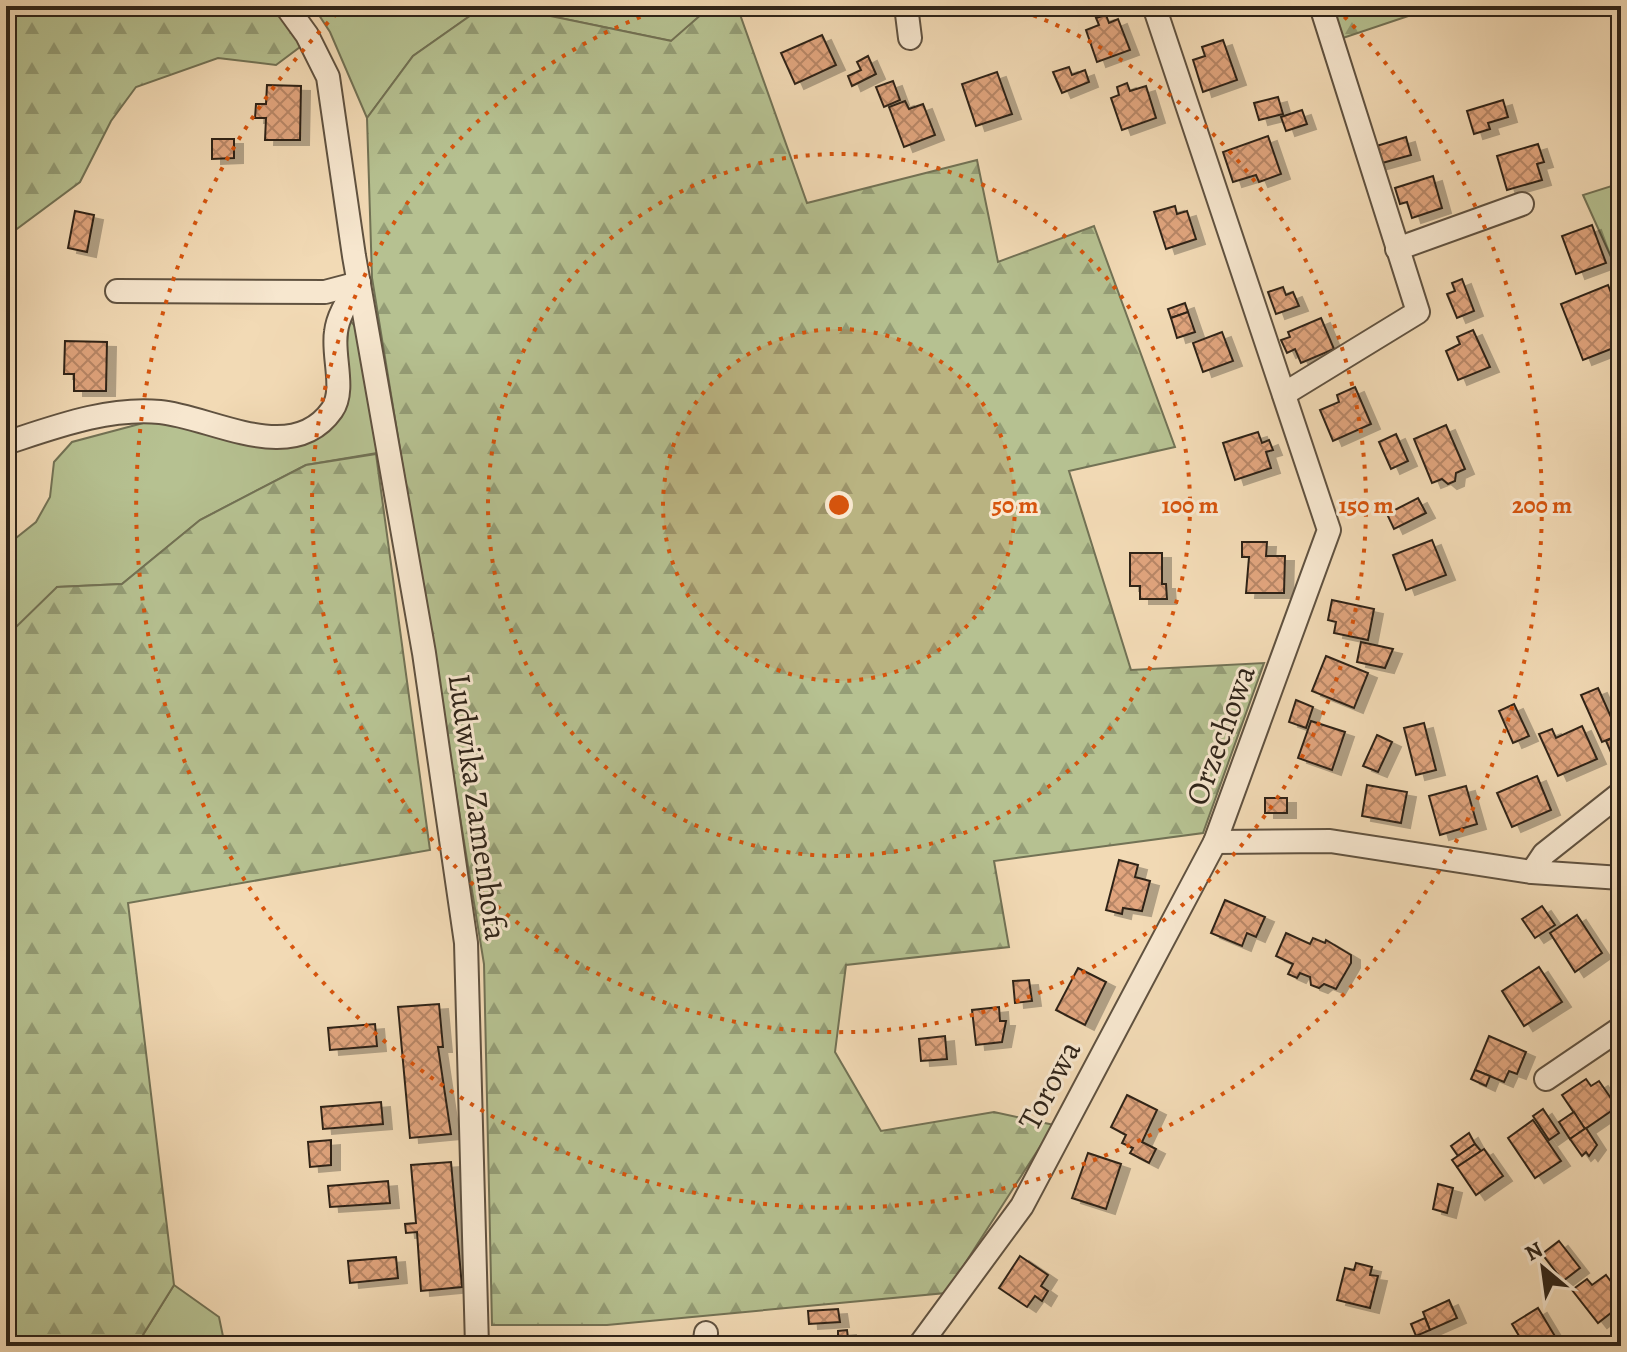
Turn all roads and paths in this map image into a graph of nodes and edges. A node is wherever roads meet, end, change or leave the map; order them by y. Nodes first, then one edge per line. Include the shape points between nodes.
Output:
1 (286, 6) edge
2 (906, 6) edge
3 (1154, 6) edge
4 (1321, 6) edge
5 (910, 38) dead end
6 (1522, 204) dead end
7 (1397, 249) junction
8 (359, 283) junction
9 (117, 291) dead end
10 (1284, 394) junction
11 (6, 443) edge
12 (1621, 793) edge
13 (1215, 842) junction
14 (1532, 872) junction
15 (1621, 878) edge
16 (1621, 1028) edge
17 (1546, 1079) dead end
18 (477, 1346) edge
19 (919, 1346) edge

1 - 8 street, Ludwika Zamenhofa via 328,77
2 - 5 street
3 - 10 street, Orzechowa
4 - 7 street
6 - 7 street
7 - 10 street via 1418,312
8 - 9 street via 325,292
8 - 11 street via 336,331 333,408 293,437 245,433 160,412 79,419
8 - 18 street, Ludwika Zamenhofa via 424,653 466,943
10 - 13 street, Orzechowa via 1329,530
12 - 14 street via 1544,854
13 - 14 street, Orzechowa via 1330,841
13 - 19 street, Torowa via 1022,1206
14 - 15 street, Orzechowa
16 - 17 street

